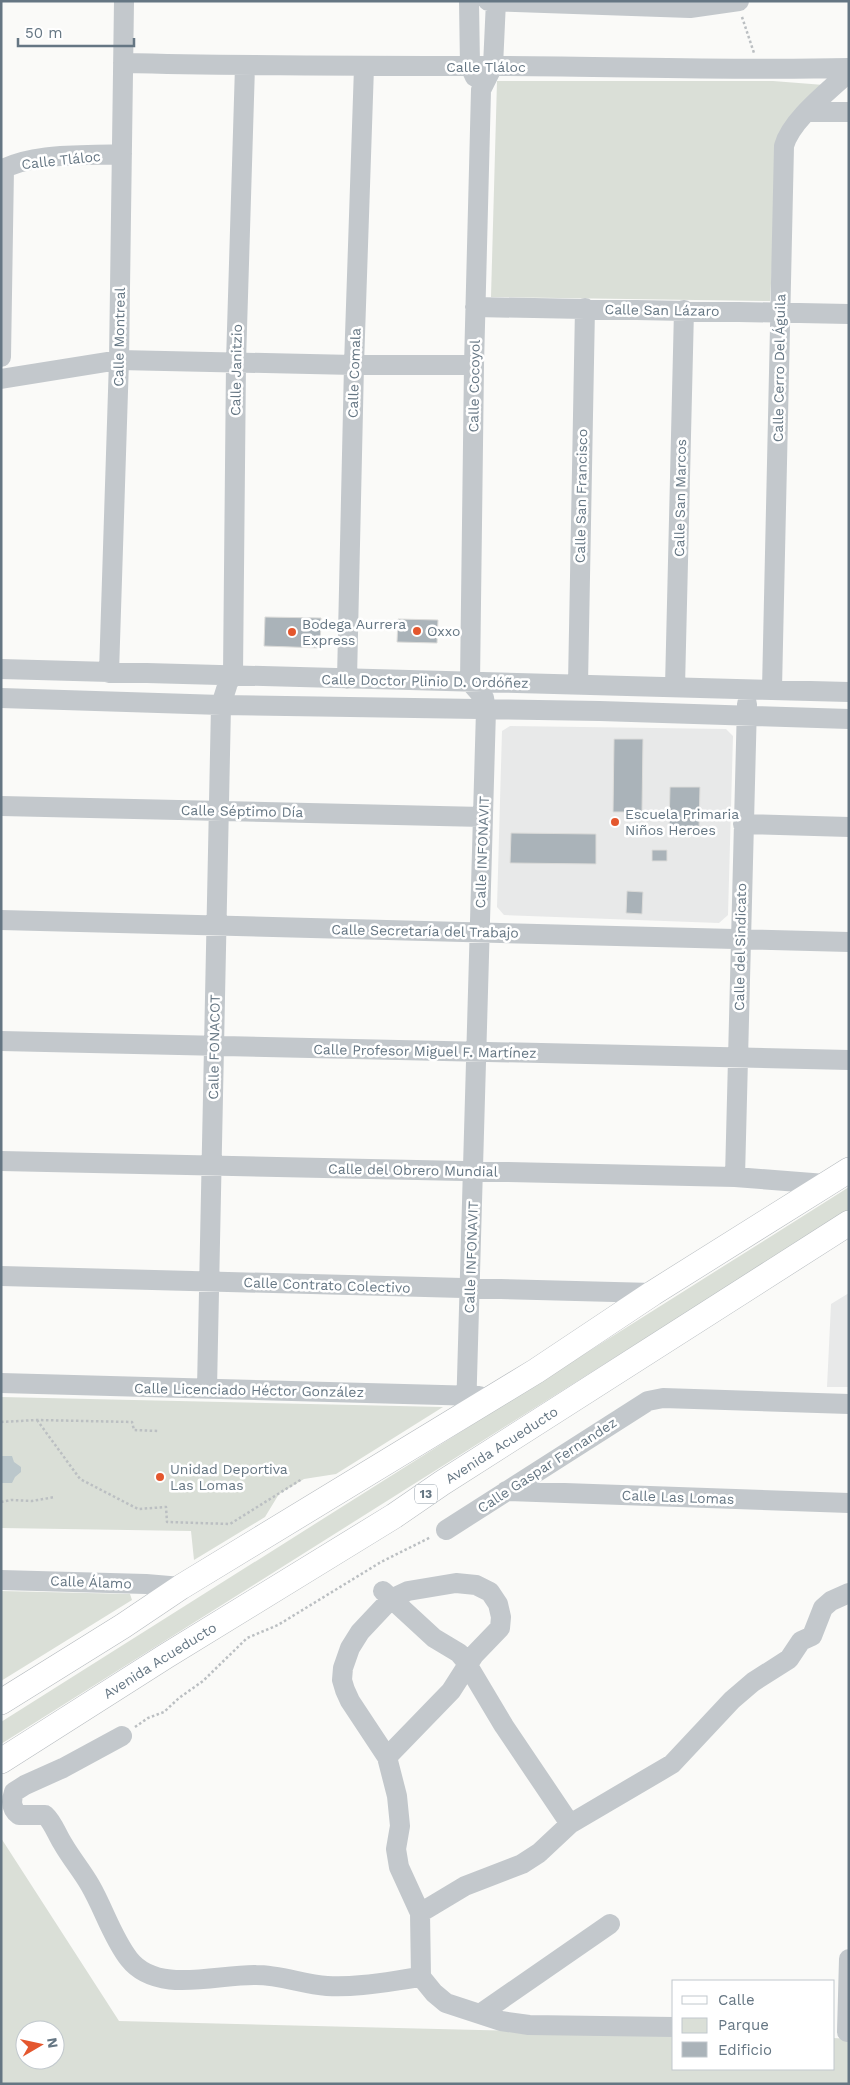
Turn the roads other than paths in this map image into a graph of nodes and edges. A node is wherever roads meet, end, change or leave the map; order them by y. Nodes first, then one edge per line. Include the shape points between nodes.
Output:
1 (124, 1) edge
2 (469, 1) edge
3 (488, 1) edge
4 (496, 1) edge
5 (738, 2) edge
6 (686, 4) edge
7 (123, 63) junction
8 (245, 66) junction
9 (470, 66) junction
10 (493, 66) junction
11 (364, 67) junction
12 (849, 68) edge
13 (849, 72) edge
14 (481, 90) junction
15 (807, 112) junction
16 (849, 112) edge
17 (122, 154) junction
18 (3, 169) edge
19 (475, 307) junction
20 (585, 308) junction
21 (684, 310) junction
22 (780, 312) junction
23 (849, 314) edge
24 (1, 357) edge
25 (119, 360) junction
26 (236, 362) junction
27 (354, 365) junction
28 (474, 365) junction
29 (1, 378) edge
30 (1, 669) edge
31 (108, 673) junction
32 (233, 675) junction
33 (347, 679) junction
34 (470, 682) junction
35 (578, 684) junction
36 (600, 685) junction
37 (675, 686) junction
38 (747, 689) junction
39 (772, 690) junction
40 (849, 692) edge
41 (1, 698) edge
42 (221, 705) junction
43 (486, 710) junction
44 (600, 711) junction
45 (746, 717) junction
46 (849, 719) edge
47 (1, 806) edge
48 (219, 811) junction
49 (483, 817) junction
50 (744, 824) junction
51 (849, 827) edge
52 (1, 920) edge
53 (217, 926) junction
54 (480, 932) junction
55 (740, 939) junction
56 (849, 942) edge
57 (1, 1041) edge
58 (214, 1046) junction
59 (476, 1052) junction
60 (738, 1059) junction
61 (849, 1060) edge
62 (1, 1161) edge
63 (212, 1166) junction
64 (849, 1170) edge
65 (473, 1171) junction
66 (735, 1177) junction
67 (825, 1184) junction
68 (849, 1223) edge
69 (1, 1276) edge
70 (209, 1282) junction
71 (470, 1289) junction
72 (653, 1293) junction
73 (1, 1383) edge
74 (207, 1388) junction
75 (849, 1404) edge
76 (467, 1405) junction
77 (506, 1491) junction
78 (849, 1503) edge
79 (446, 1530) road end
80 (1, 1580) edge
81 (181, 1587) junction
82 (849, 1593) edge
83 (387, 1595) junction
84 (467, 1665) junction
85 (1, 1702) edge
86 (122, 1736) road end
87 (387, 1757) junction
88 (1, 1761) edge
89 (570, 1824) junction
90 (420, 1913) junction
91 (610, 1924) dead end
92 (849, 1959) edge
93 (421, 1977) junction
94 (835, 1989) edge
95 (848, 1989) edge
96 (480, 2014) junction
97 (672, 2027) edge
98 (847, 2032) dead end

1 - 7 street, Calle Montreal
2 - 9 street
3 - 4 street
4 - 6 street
4 - 10 street
5 - 6 street
7 - 8 street, Calle Tláloc
7 - 17 street, Calle Montreal
8 - 11 street, Calle Tláloc
8 - 26 street, Calle Janitzio
9 - 10 street, Calle Tláloc
9 - 11 street, Calle Tláloc
9 - 14 street, Calle Cocoyol
10 - 12 street, Calle Tláloc via 759,71
10 - 14 street, Calle Cocoyol
11 - 27 street, Calle Comala
13 - 15 street, Calle Cerro Del Águila
14 - 19 street, Calle Cocoyol
15 - 16 street
15 - 22 street, Calle Cerro Del Águila via 784,146
17 - 18 street, Calle Tláloc via 22,161
17 - 25 street, Calle Montreal
18 - 24 street
19 - 20 street, Calle San Lázaro
19 - 28 street, Calle Cocoyol
20 - 21 street, Calle San Lázaro
20 - 35 street, Calle San Francisco
21 - 22 street, Calle San Lázaro
21 - 37 street, Calle San Marcos
22 - 23 street, Calle San Lázaro
22 - 39 street, Calle Cerro Del Águila
25 - 26 street
25 - 29 street
25 - 31 street, Calle Montreal
26 - 27 street
26 - 32 street, Calle Janitzio
27 - 28 street
27 - 33 street, Calle Comala
28 - 34 street, Calle Cocoyol
30 - 31 street, Calle Doctor Plinio D. Ordóñez
31 - 32 street, Calle Doctor Plinio D. Ordóñez
32 - 33 street, Calle Doctor Plinio D. Ordóñez
32 - 42 street, Calle FONACOT
33 - 34 street, Calle Doctor Plinio D. Ordóñez
34 - 35 street, Calle Doctor Plinio D. Ordóñez
34 - 43 street via 484,698
35 - 36 street, Calle Doctor Plinio D. Ordóñez
36 - 37 street, Calle Doctor Plinio D. Ordóñez
36 - 44 street
37 - 38 street, Calle Doctor Plinio D. Ordóñez
38 - 39 street, Calle Doctor Plinio D. Ordóñez
38 - 45 street, Calle del Sindicato
39 - 40 street, Calle Doctor Plinio D. Ordóñez
41 - 42 street, Calle Doctor Plinio D. Ordóñez
42 - 43 street, Calle Doctor Plinio D. Ordóñez
42 - 48 street, Calle FONACOT
43 - 44 street, Calle Doctor Plinio D. Ordóñez
43 - 49 street, Calle INFONAVIT
44 - 45 street, Calle Doctor Plinio D. Ordóñez
45 - 46 street, Calle Doctor Plinio D. Ordóñez
45 - 50 street, Calle del Sindicato
47 - 48 street, Calle Séptimo Día
48 - 49 street, Calle Séptimo Día
48 - 53 street, Calle FONACOT
49 - 54 street, Calle INFONAVIT
50 - 51 street
50 - 55 street, Calle del Sindicato
52 - 53 street, Calle Secretaría del Trabajo
53 - 54 street, Calle Secretaría del Trabajo
53 - 58 street, Calle FONACOT
54 - 55 street, Calle Secretaría del Trabajo
54 - 59 street, Calle INFONAVIT
55 - 56 street, Calle Secretaría del Trabajo
55 - 60 street, Calle del Sindicato
57 - 58 street, Calle Profesor Miguel F. Martínez
58 - 59 street, Calle Profesor Miguel F. Martínez
58 - 63 street, Calle FONACOT
59 - 60 street, Calle Profesor Miguel F. Martínez
59 - 65 street, Calle INFONAVIT
60 - 61 street, Calle Profesor Miguel F. Martínez
60 - 66 street, Calle del Sindicato
62 - 63 street, Calle del Obrero Mundial
63 - 65 street, Calle del Obrero Mundial
63 - 70 street, Calle FONACOT
64 - 67 main road
65 - 66 street, Calle del Obrero Mundial
65 - 71 street, Calle INFONAVIT
66 - 67 street, Calle del Obrero Mundial
67 - 72 main road
68 - 88 main road, Avenida Acueducto / 13 via 394,1516
69 - 70 street, Calle Contrato Colectivo
70 - 71 street, Calle Contrato Colectivo
70 - 74 street, Calle FONACOT
71 - 72 street, Calle Contrato Colectivo
71 - 76 street, Calle INFONAVIT
72 - 76 main road via 496,1396
73 - 74 street, Calle Licenciado Héctor González
74 - 76 street, Calle Licenciado Héctor González
75 - 77 street, Calle Gaspar Fernandez via 663,1398 648,1401
76 - 81 main road
77 - 78 street, Calle Las Lomas
77 - 79 street, Calle Gaspar Fernandez
80 - 81 street, Calle Álamo
81 - 85 main road
82 - 89 street via 823,1608 812,1636 801,1641 789,1660 753,1682 672,1764
83 - 84 street via 434,1638 459,1653
83 - 84 street via 456,1583 476,1585 490,1592 498,1604 500,1628
83 - 87 street via 350,1648 342,1680 350,1701
84 - 87 street via 451,1691
84 - 89 street
86 - 93 street via 22,1787 14,1792 12,1804 19,1815 45,1815 50,1821 90,1884 121,1945 141,1970 176,1979 257,1974 330,1986
87 - 90 street via 397,1796 399,1867
89 - 90 street via 522,1864 465,1886
90 - 93 street
91 - 96 street
92 - 95 street
93 - 96 street via 446,2003
94 - 95 street
95 - 98 street
96 - 97 street via 529,2025

